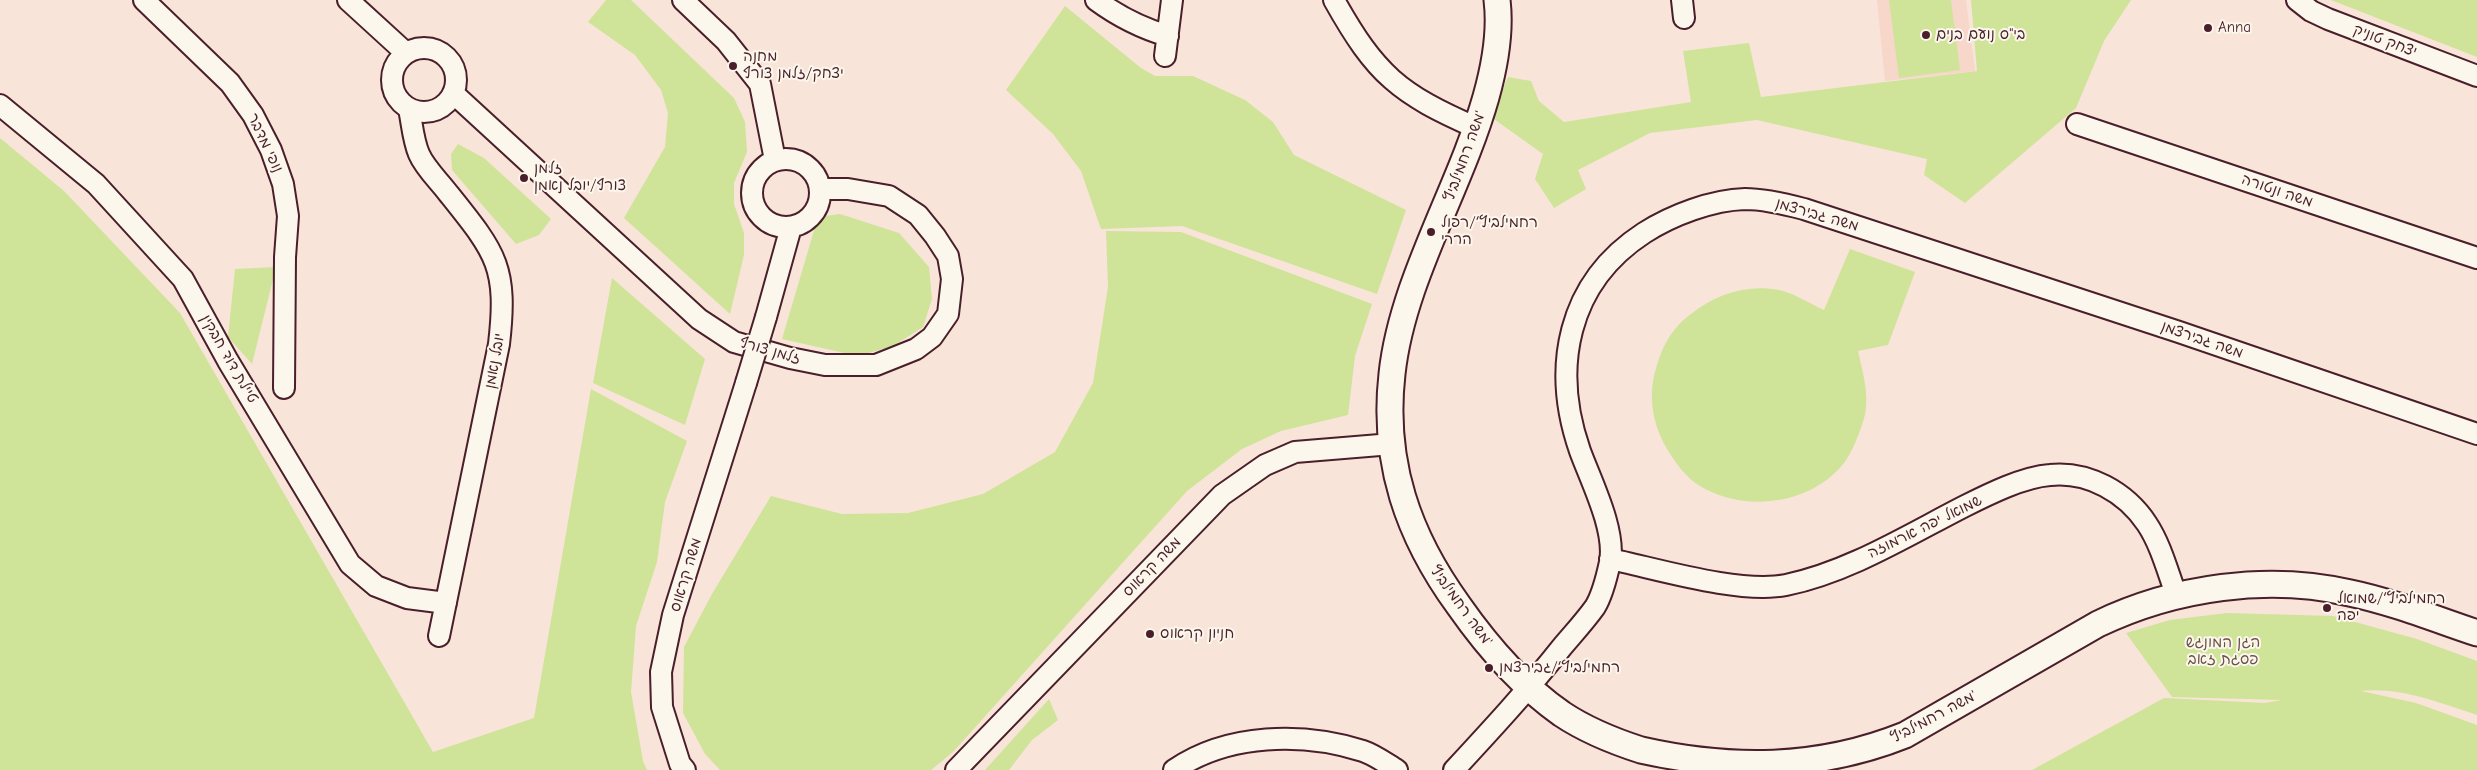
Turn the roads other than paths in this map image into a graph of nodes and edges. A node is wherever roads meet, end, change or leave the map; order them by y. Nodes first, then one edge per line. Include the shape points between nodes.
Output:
1 (144, 0) edge
2 (348, 0) edge
3 (683, 0) edge
4 (1096, 0) edge
5 (1172, 0) edge
6 (1334, 0) edge
7 (1497, 0) edge
8 (2297, 0) edge
9 (1168, 36) junction
10 (406, 53) junction
11 (1165, 56) dead end
12 (2477, 76) edge
13 (453, 93) junction
14 (0, 105) edge
15 (409, 109) junction
16 (2077, 124) dead end
17 (1477, 128) junction
18 (775, 160) junction
19 (820, 189) junction
20 (791, 227) junction
21 (2477, 258) edge
22 (284, 388) dead end
23 (2477, 434) edge
24 (1392, 444) junction
25 (1610, 559) junction
26 (2177, 597) junction
27 (446, 603) junction
28 (2477, 633) edge
29 (439, 636) dead end
30 (1530, 687) junction
31 (685, 770) edge
32 (956, 770) edge
33 (1174, 770) edge
34 (1397, 770) edge
35 (1454, 770) edge

1 - 22 street, נופי מדבר via 230,83 253,115 271,150 283,184 288,216 284,257
2 - 10 street
3 - 18 street via 726,41 760,84
4 - 9 street via 1140,28
5 - 9 street
6 - 17 street via 1366,54 1389,78 1428,106
7 - 17 street, משה רחמילביץ' via 1496,49
8 - 12 street, יצחק טוניק via 2328,19
9 - 11 street
10 - 13 street via 421,48 442,54 455,71
10 - 15 street via 397,61 391,82 394,93
13 - 15 street via 441,108 431,112
13 - 19 street, זלמן צורף via 699,319 734,342 824,365 876,365 916,349 932,337 948,314 952,279 948,256 918,215 889,196 848,189
14 - 27 street, טיילת דוד חבקין via 96,184 183,280 350,564 376,586 407,598
15 - 27 street, יובל נאמן via 419,154 484,238 496,261 502,285 499,344
16 - 21 street, משה ונטורה
17 - 24 street, משה רחמילביץ' via 1418,276 1396,345 1390,402
18 - 19 street via 787,158 809,167
18 - 20 street via 763,166 755,176 752,199 759,215 768,223
19 - 20 street via 820,201 815,212 807,221
20 - 31 street, משה קראוס, bridge via 766,318 673,615 661,672 662,707 680,764
23 - 25 street, משה גבירצמן via 2186,334 1804,209 1771,201 1745,199 1721,202 1650,229 1625,246 1593,284 1580,307 1570,336 1565,360 1566,390 1579,449 1607,527
24 - 30 street, משה רחמילביץ' via 1402,499 1430,564 1464,614 1509,668
24 - 32 street, משה קראוס via 1294,452 1265,465 1222,495
25 - 26 street, שמואל יפה ארמוזה via 1727,583 1784,585 1818,577 1848,565 1992,493 2048,475 2072,474 2096,481 2133,507 2150,531
25 - 30 street, משה גבירצמן via 1596,606
26 - 28 street, משה רחמילביץ' via 2239,586 2314,586 2352,593
26 - 30 street, משה רחמילביץ' via 2127,610 2098,624 1905,735 1881,745 1799,764 1732,768 1666,758 1614,741 1586,727 1562,714
27 - 29 street, יובל נאמן
30 - 35 street, משה גבירצמן
33 - 34 street via 1211,752 1251,742 1289,738 1320,741 1365,752

